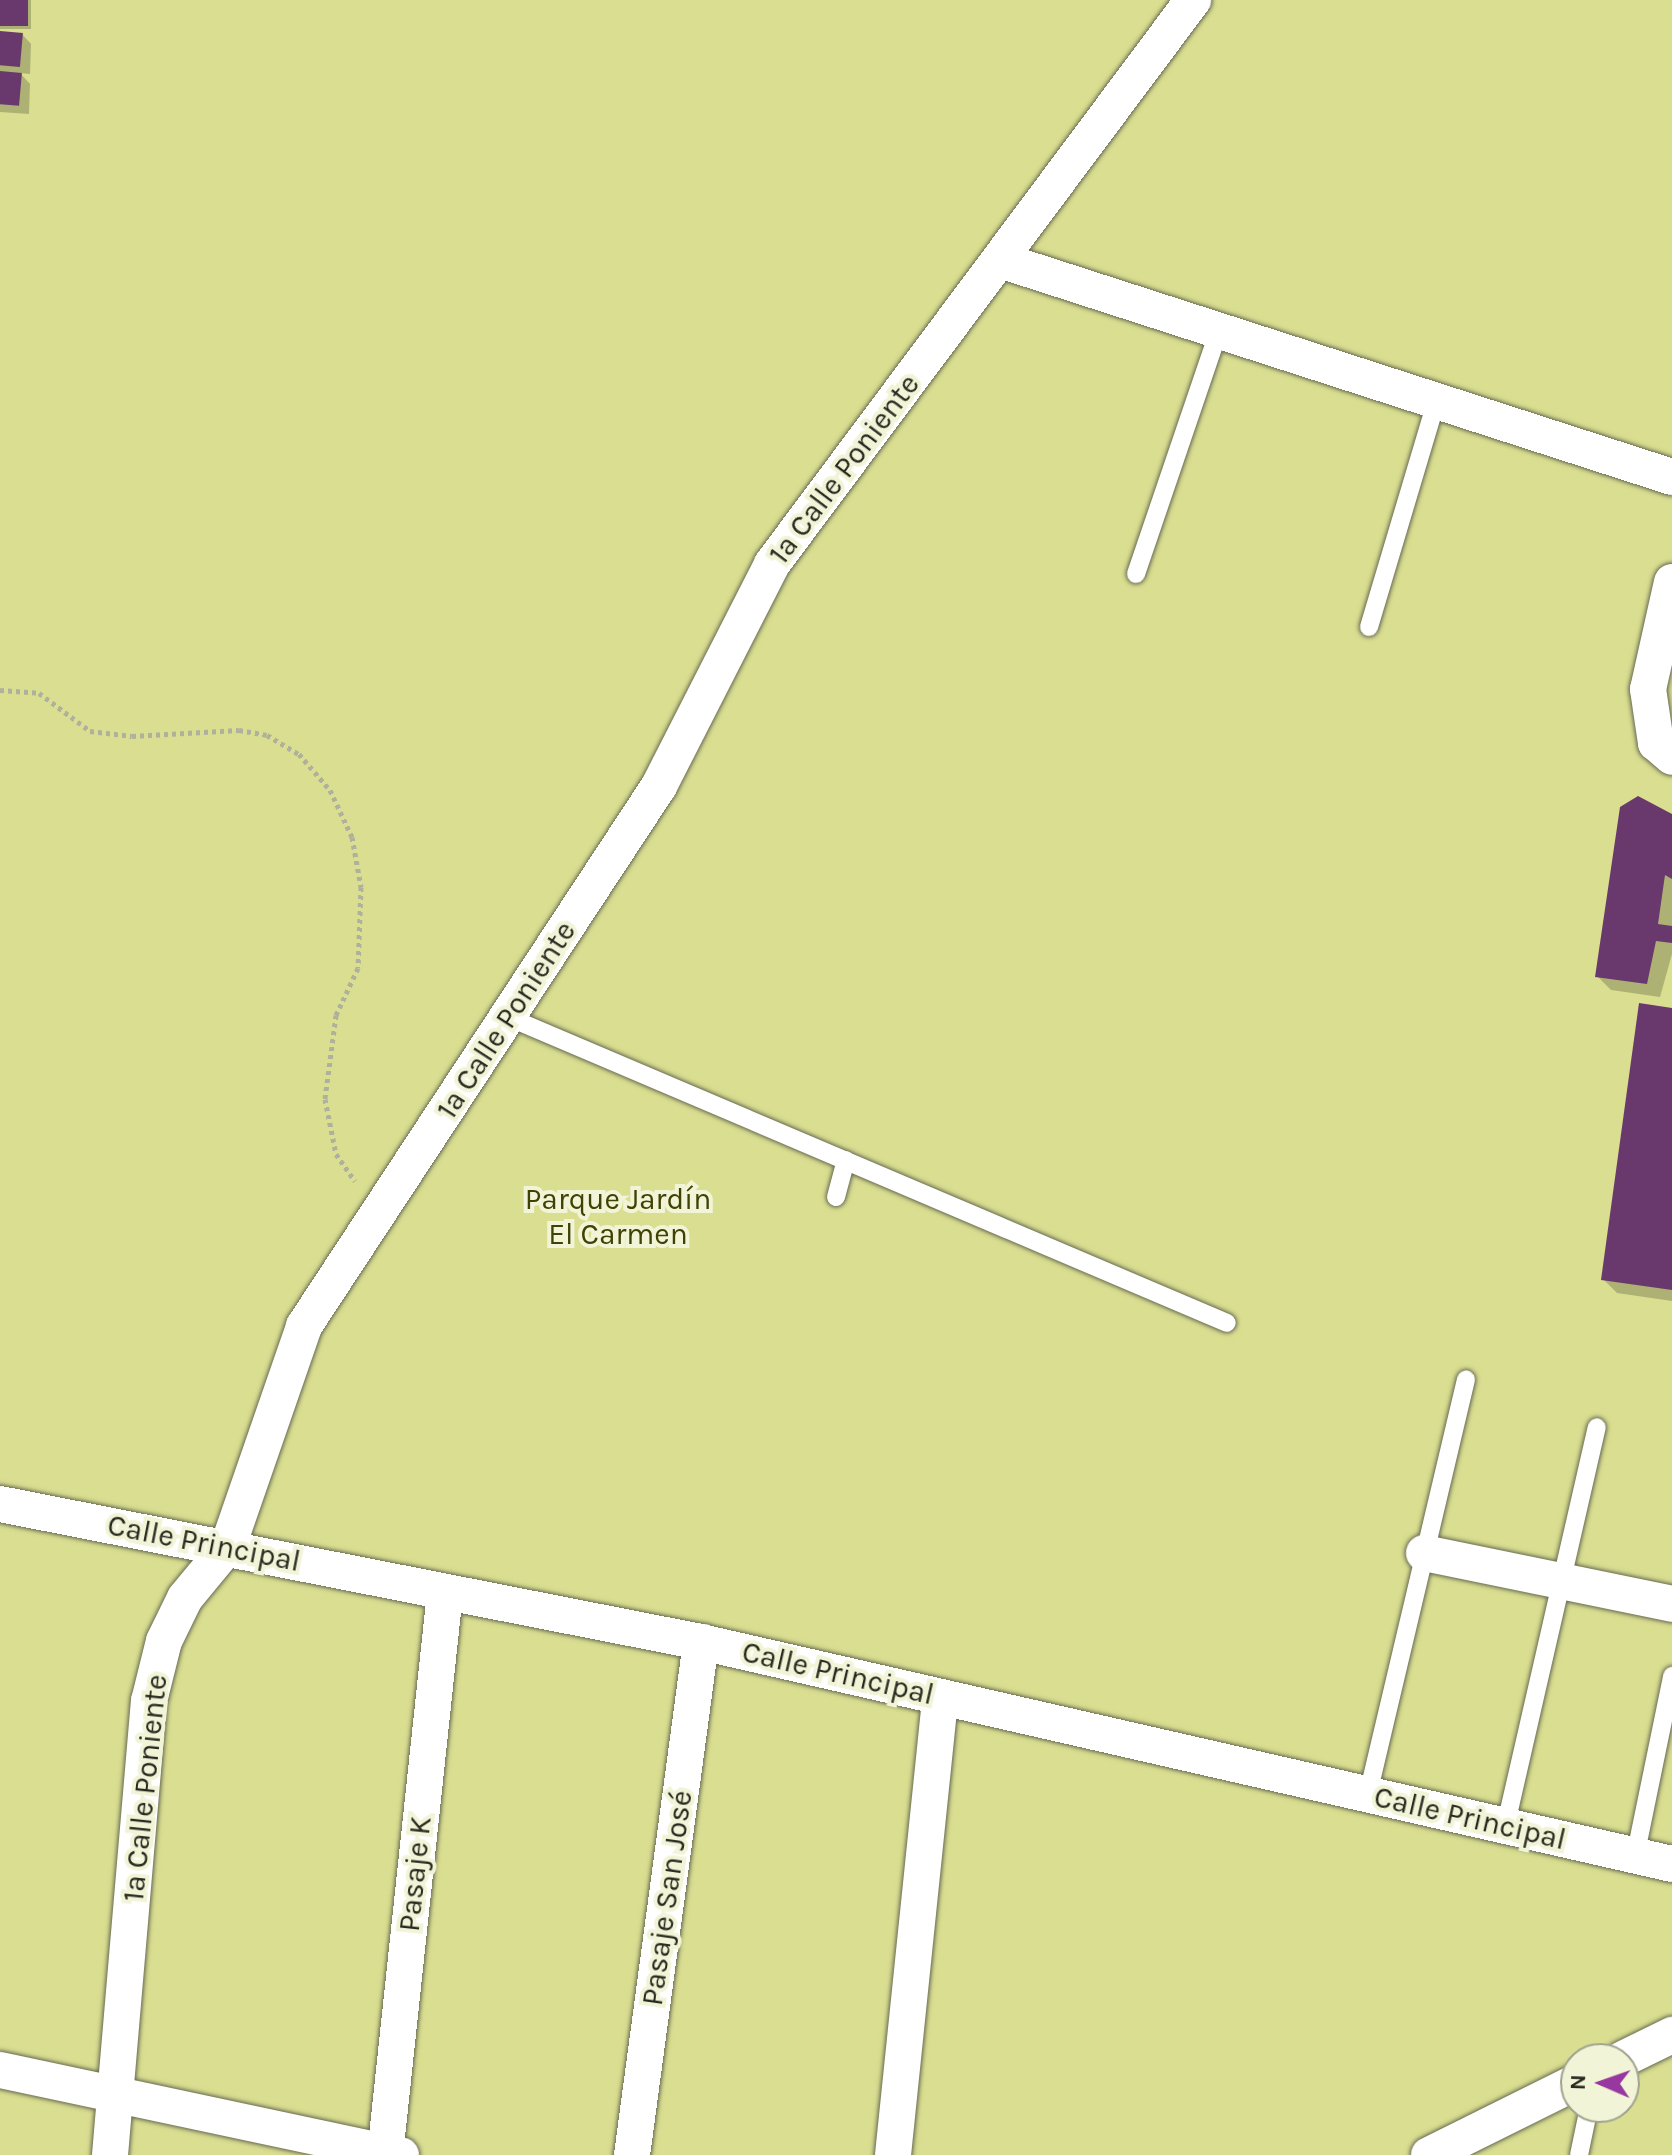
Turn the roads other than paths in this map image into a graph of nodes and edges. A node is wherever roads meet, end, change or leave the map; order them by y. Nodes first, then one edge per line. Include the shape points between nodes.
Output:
1 (1193, 0) edge
2 (1000, 260) junction
3 (1219, 330) junction
4 (1436, 402) junction
5 (1672, 477) edge
6 (1136, 574) dead end
7 (1672, 582) edge
8 (1369, 627) dead end
9 (1672, 757) edge
10 (508, 1017) junction
11 (846, 1160) junction
12 (836, 1197) dead end
13 (1227, 1323) dead end
14 (1466, 1379) dead end
15 (1597, 1427) dead end
16 (0, 1504) edge
17 (228, 1546) junction
18 (1424, 1553) junction
19 (1562, 1581) junction
20 (445, 1593) junction
21 (1672, 1604) edge
22 (701, 1642) junction
23 (1672, 1676) edge
24 (940, 1697) junction
25 (1368, 1794) junction
26 (1505, 1828) junction
27 (1635, 1857) junction
28 (1672, 1864) edge
29 (1672, 2035) edge
30 (1640, 2051) edge
31 (0, 2070) edge
32 (1560, 2090) edge
33 (115, 2095) junction
34 (1586, 2123) edge
35 (390, 2154) edge
36 (110, 2155) edge
37 (632, 2155) edge
38 (893, 2155) edge
39 (1429, 2155) edge
40 (1579, 2155) edge

1 - 2 street, 1a Calle Poniente
2 - 3 street
2 - 10 street, 1a Calle Poniente via 772,564 659,786
3 - 4 street
3 - 6 lane
4 - 5 street
4 - 8 lane
7 - 9 street via 1648,689 1656,743
10 - 11 lane
10 - 17 street, 1a Calle Poniente via 304,1326
11 - 12 lane
11 - 13 lane
14 - 18 lane
15 - 19 lane
16 - 17 street, Calle Principal
17 - 20 street, Calle Principal
17 - 33 street, 1a Calle Poniente via 185,1598 164,1641 149,1701
18 - 19 street
18 - 25 lane
19 - 21 street
19 - 26 lane
20 - 22 street, Calle Principal
20 - 35 street, Pasaje K
22 - 24 street, Calle Principal
22 - 37 street, Pasaje San José
23 - 27 lane
24 - 25 street, Calle Principal
24 - 38 street
25 - 26 street, Calle Principal
26 - 27 street, Calle Principal
27 - 28 street, Calle Principal
29 - 30 street
31 - 33 street
32 - 39 street
33 - 35 street
33 - 36 street, 1a Calle Poniente
34 - 40 lane

